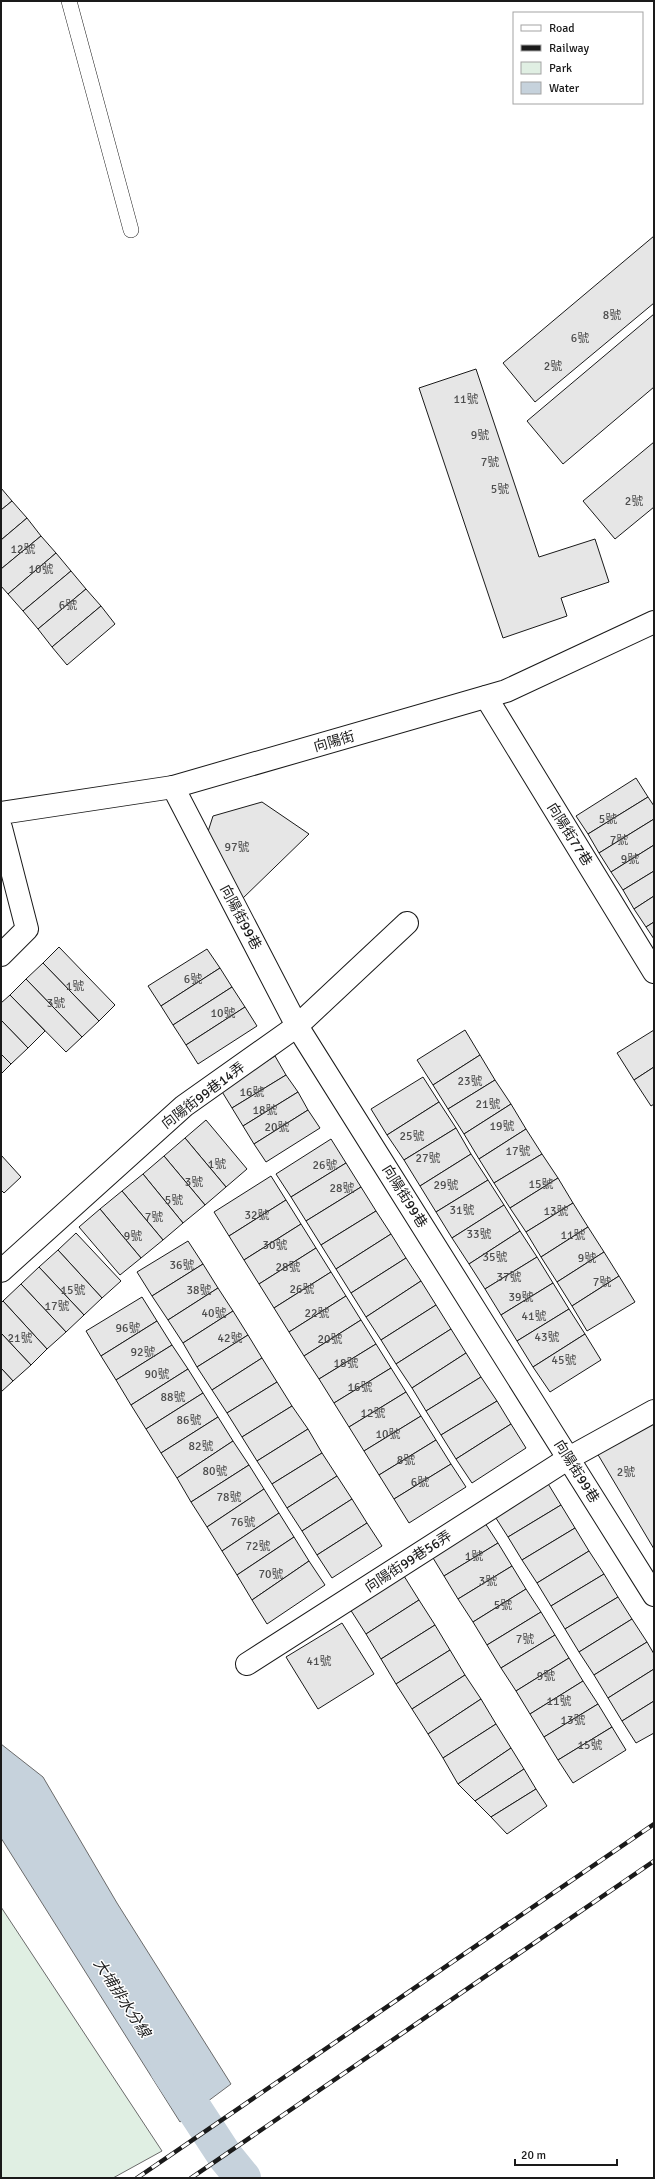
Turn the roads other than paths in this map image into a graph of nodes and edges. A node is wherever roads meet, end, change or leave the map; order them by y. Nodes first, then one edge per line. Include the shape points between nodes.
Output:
1 (69, 1) edge
2 (131, 230) dead end
3 (654, 622) edge
4 (486, 697) junction
5 (172, 787) junction
6 (1, 813) edge
7 (1, 828) edge
8 (407, 923) dead end
9 (1, 955) edge
10 (654, 972) edge
11 (297, 1026) junction
12 (1, 1271) edge
13 (654, 1411) edge
14 (569, 1458) junction
15 (654, 1595) edge
16 (246, 1664) dead end

1 - 2 lane
3 - 4 street, 向陽街 via 506,691
4 - 5 street, 向陽街
4 - 10 street, 向陽街77巷
5 - 6 street, 向陽街
5 - 11 street, 向陽街99巷
7 - 9 street via 27,930
8 - 11 street, 向陽街99巷14弄
11 - 12 street, 向陽街99巷14弄 via 184,1106
11 - 14 street, 向陽街99巷
13 - 14 street, 向陽街99巷56弄
14 - 15 street, 向陽街99巷
14 - 16 street, 向陽街99巷56弄

